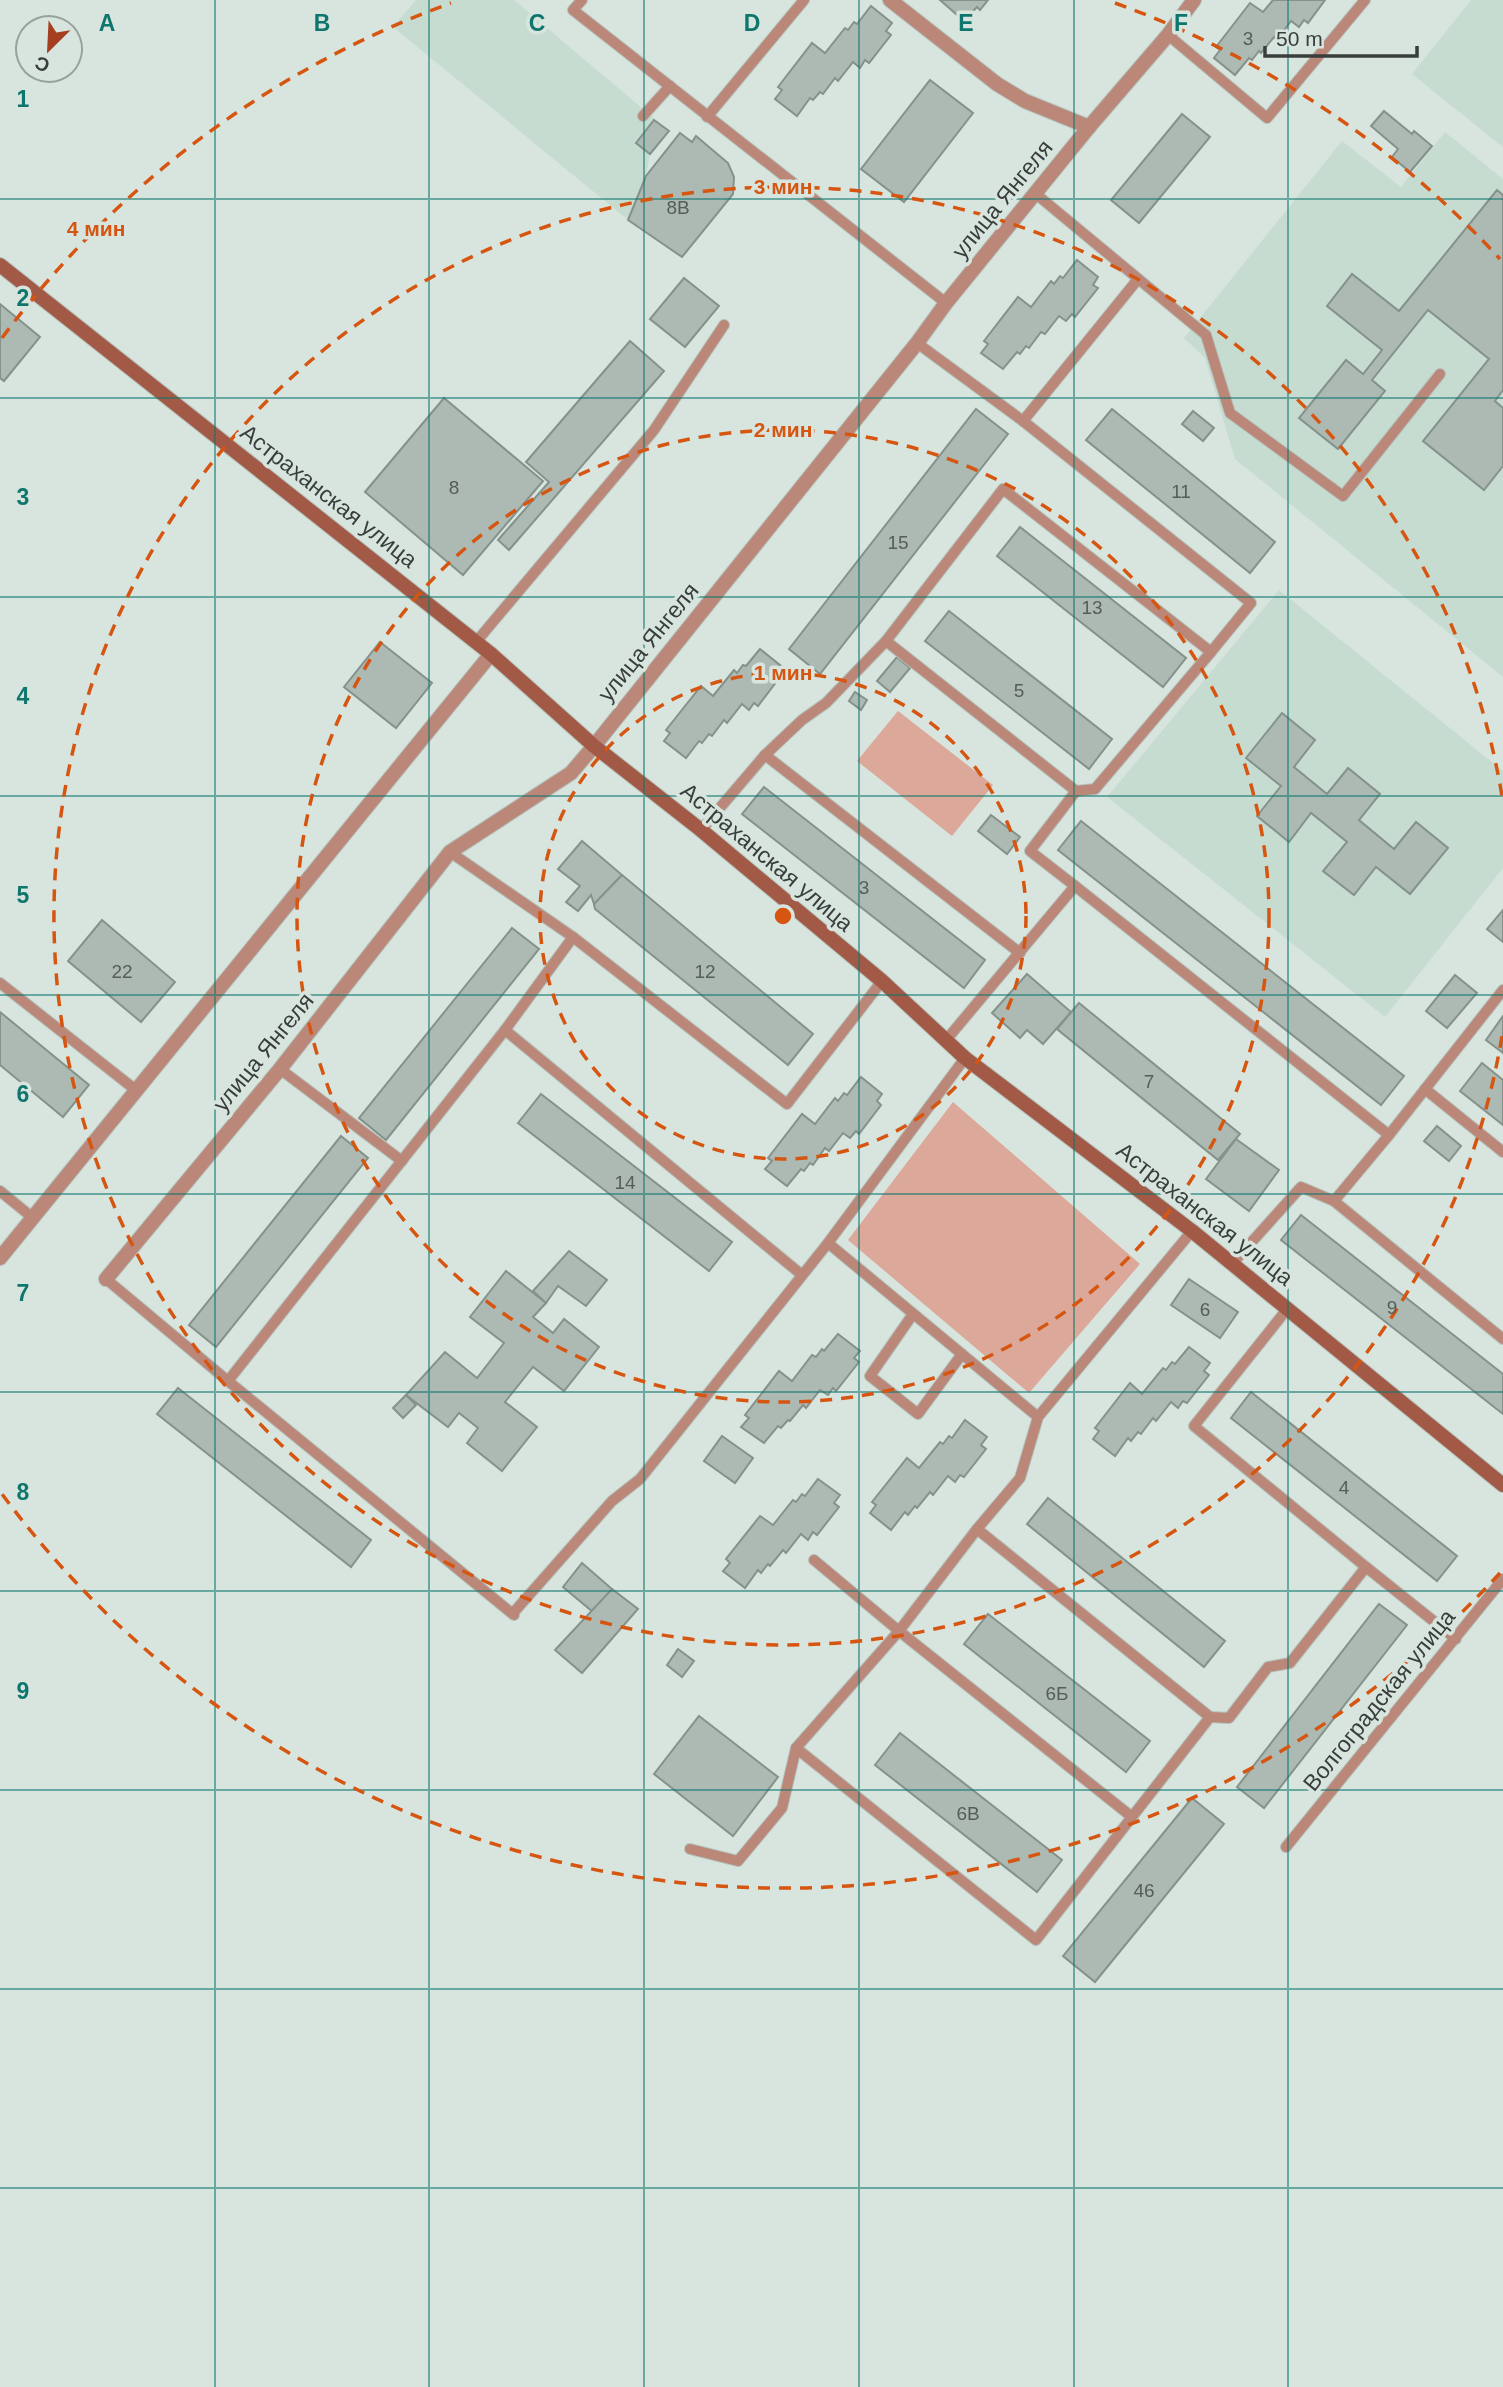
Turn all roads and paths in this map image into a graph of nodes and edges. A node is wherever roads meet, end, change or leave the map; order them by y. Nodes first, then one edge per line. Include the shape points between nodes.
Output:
1 (582, 0) edge
2 (804, 0) edge
3 (890, 0) edge
4 (1194, 0) edge
5 (1365, 0) edge
6 (1168, 35) junction
7 (670, 86) junction
8 (643, 116) dead end
9 (707, 117) junction
10 (1089, 127) junction
11 (1036, 194) junction
12 (0, 265) edge
13 (1138, 279) junction
14 (946, 303) junction
15 (724, 325) dead end
16 (917, 343) junction
17 (1440, 374) dead end
18 (1023, 421) junction
19 (886, 641) junction
20 (476, 642) junction
21 (1211, 652) junction
22 (491, 654) junction
23 (594, 746) junction
24 (765, 755) junction
25 (1076, 791) junction
26 (701, 830) junction
27 (450, 852) junction
28 (1074, 886) junction
29 (573, 937) junction
30 (1020, 953) junction
31 (882, 982) junction
32 (0, 983) edge
33 (1503, 990) edge
34 (505, 1030) junction
35 (947, 1039) junction
36 (965, 1058) junction
37 (280, 1069) junction
38 (1425, 1089) junction
39 (137, 1091) junction
40 (1390, 1135) junction
41 (1503, 1152) edge
42 (402, 1161) junction
43 (0, 1191) edge
44 (1334, 1201) junction
45 (33, 1218) junction
46 (1192, 1231) junction
47 (828, 1243) junction
48 (0, 1258) edge
49 (1232, 1264) junction
50 (802, 1275) junction
51 (106, 1279) joint
52 (1288, 1308) junction
53 (912, 1314) junction
54 (1503, 1339) edge
55 (962, 1354) junction
56 (229, 1381) junction
57 (1038, 1417) junction
58 (1503, 1485) edge
59 (976, 1529) junction
60 (814, 1560) dead end
61 (1366, 1567) junction
62 (1503, 1579) edge
63 (899, 1631) junction
64 (1456, 1639) junction
65 (1210, 1717) junction
66 (796, 1748) junction
67 (1132, 1817) junction
68 (1286, 1847) dead end
69 (691, 1849) dead end

1 - 7 lane via 573,9
2 - 9 lane
3 - 10 street via 997,84 1025,101
4 - 6 street, улица Янгеля
5 - 6 lane via 1267,118
6 - 10 street, улица Янгеля
7 - 8 lane
7 - 9 lane
9 - 14 lane
10 - 11 street, улица Янгеля
11 - 13 lane
11 - 14 street, улица Янгеля
12 - 20 street, Астраханская улица
13 - 17 lane via 1206,335 1230,414 1343,496
13 - 18 lane
14 - 16 street, улица Янгеля
15 - 20 lane via 654,430
16 - 18 lane
16 - 23 street, улица Янгеля
18 - 21 lane via 1251,603
19 - 21 lane via 1003,489
19 - 24 lane via 826,703
19 - 25 lane
20 - 22 street, Астраханская улица
21 - 25 lane via 1095,789
22 - 23 street, Астраханская улица
22 - 39 street
23 - 26 street, Астраханская улица
23 - 27 street, улица Янгеля via 571,772
24 - 26 lane
24 - 30 lane
25 - 28 lane via 1030,851
26 - 31 street, Астраханская улица
27 - 29 lane
27 - 37 street, улица Янгеля
28 - 30 lane
28 - 40 lane
29 - 31 lane via 787,1104
29 - 34 lane
30 - 35 lane
31 - 35 street, Астраханская улица
32 - 39 lane
33 - 38 lane
34 - 42 lane
34 - 50 lane
35 - 36 street, Астраханская улица
36 - 46 street, Астраханская улица
36 - 47 lane
37 - 42 lane
37 - 51 street, улица Янгеля
38 - 40 lane
38 - 41 lane
39 - 45 street
40 - 44 lane
42 - 56 lane
43 - 45 lane
44 - 49 lane via 1301,1188
44 - 54 lane
45 - 48 street
46 - 49 street, Астраханская улица
46 - 57 lane
47 - 50 lane
47 - 53 lane
49 - 52 street, Астраханская улица
50 - 56 lane via 640,1479 612,1501 514,1614
51 - 56 lane
52 - 58 street, Астраханская улица
52 - 61 lane via 1194,1426
53 - 55 lane
53 - 55 lane via 870,1376 918,1414
55 - 57 lane
57 - 59 lane via 1020,1478
59 - 63 lane
59 - 65 lane
60 - 63 lane
61 - 64 lane
61 - 65 lane via 1290,1663 1269,1667 1228,1718
62 - 64 lane, Волгоградская улица
63 - 66 lane
63 - 67 lane
64 - 68 lane, Волгоградская улица
65 - 67 lane
66 - 67 lane via 1036,1940
66 - 69 lane via 782,1808 738,1861

